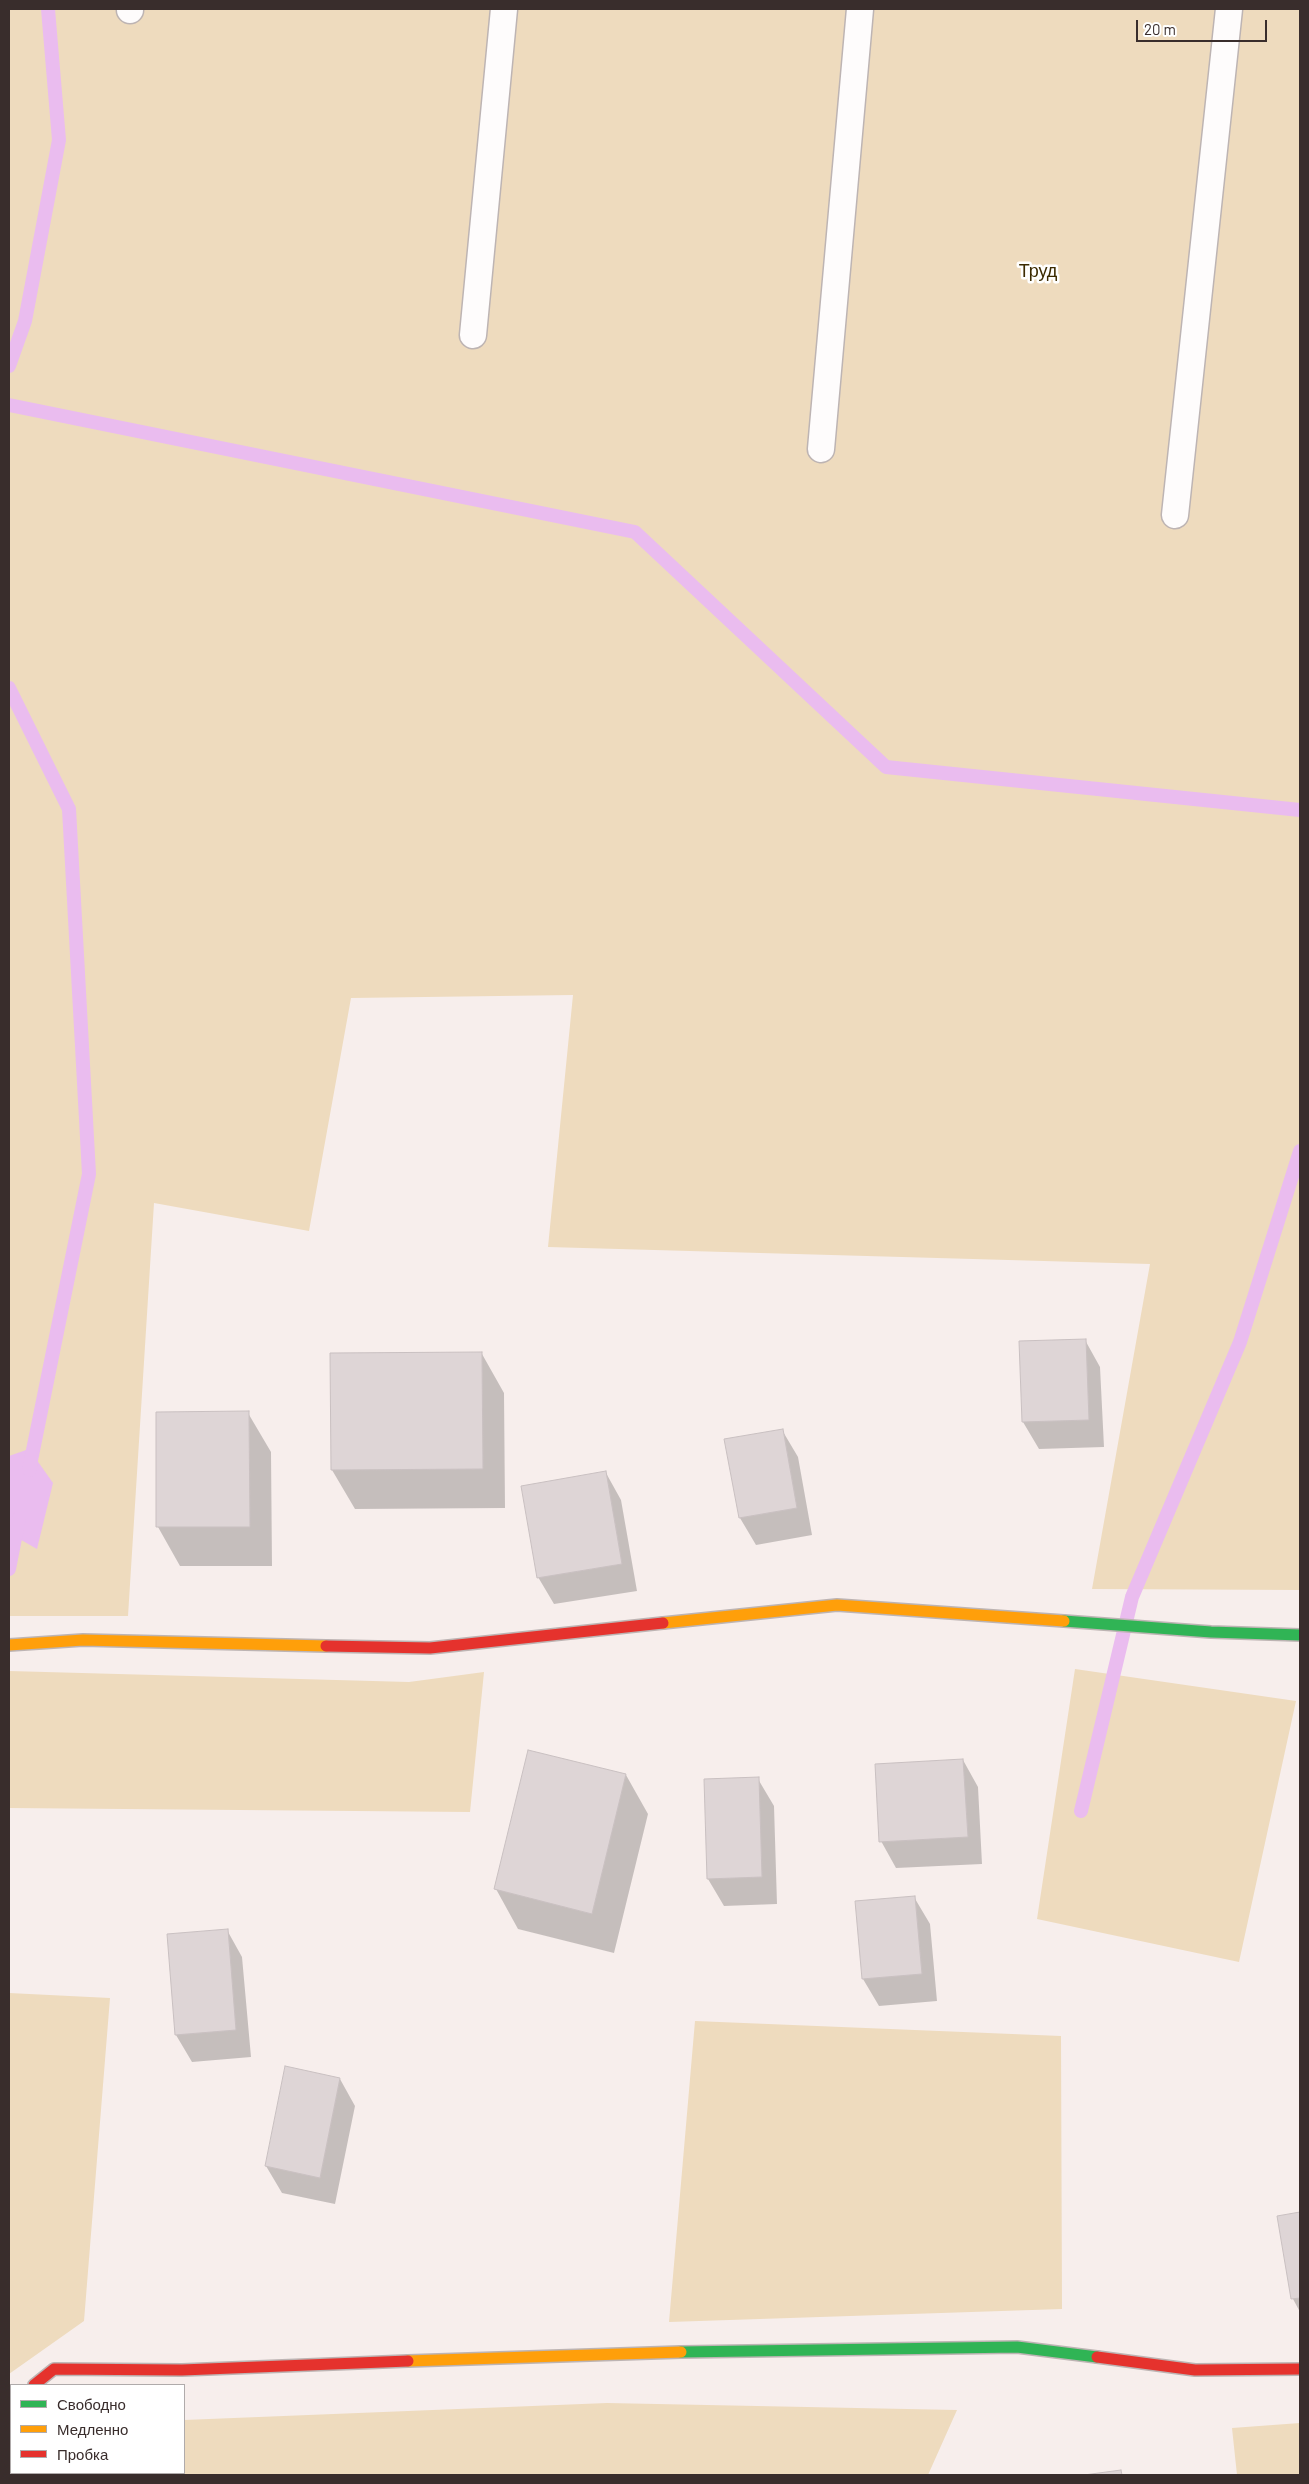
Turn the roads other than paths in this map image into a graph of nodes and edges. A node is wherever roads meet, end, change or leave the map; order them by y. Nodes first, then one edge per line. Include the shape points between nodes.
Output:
1 (504, 9) edge
2 (860, 9) edge
3 (1229, 9) edge
4 (473, 335) dead end
5 (822, 450) dead end
6 (1176, 515) dead end
7 (1300, 1636) edge
8 (9, 1645) edge
9 (1300, 2368) edge
10 (35, 2384) edge

1 - 4 lane
2 - 5 lane
3 - 6 lane
7 - 8 street via 837,1606 430,1648 83,1640
9 - 10 street via 1195,2370 1017,2347 607,2353 182,2370 54,2369

